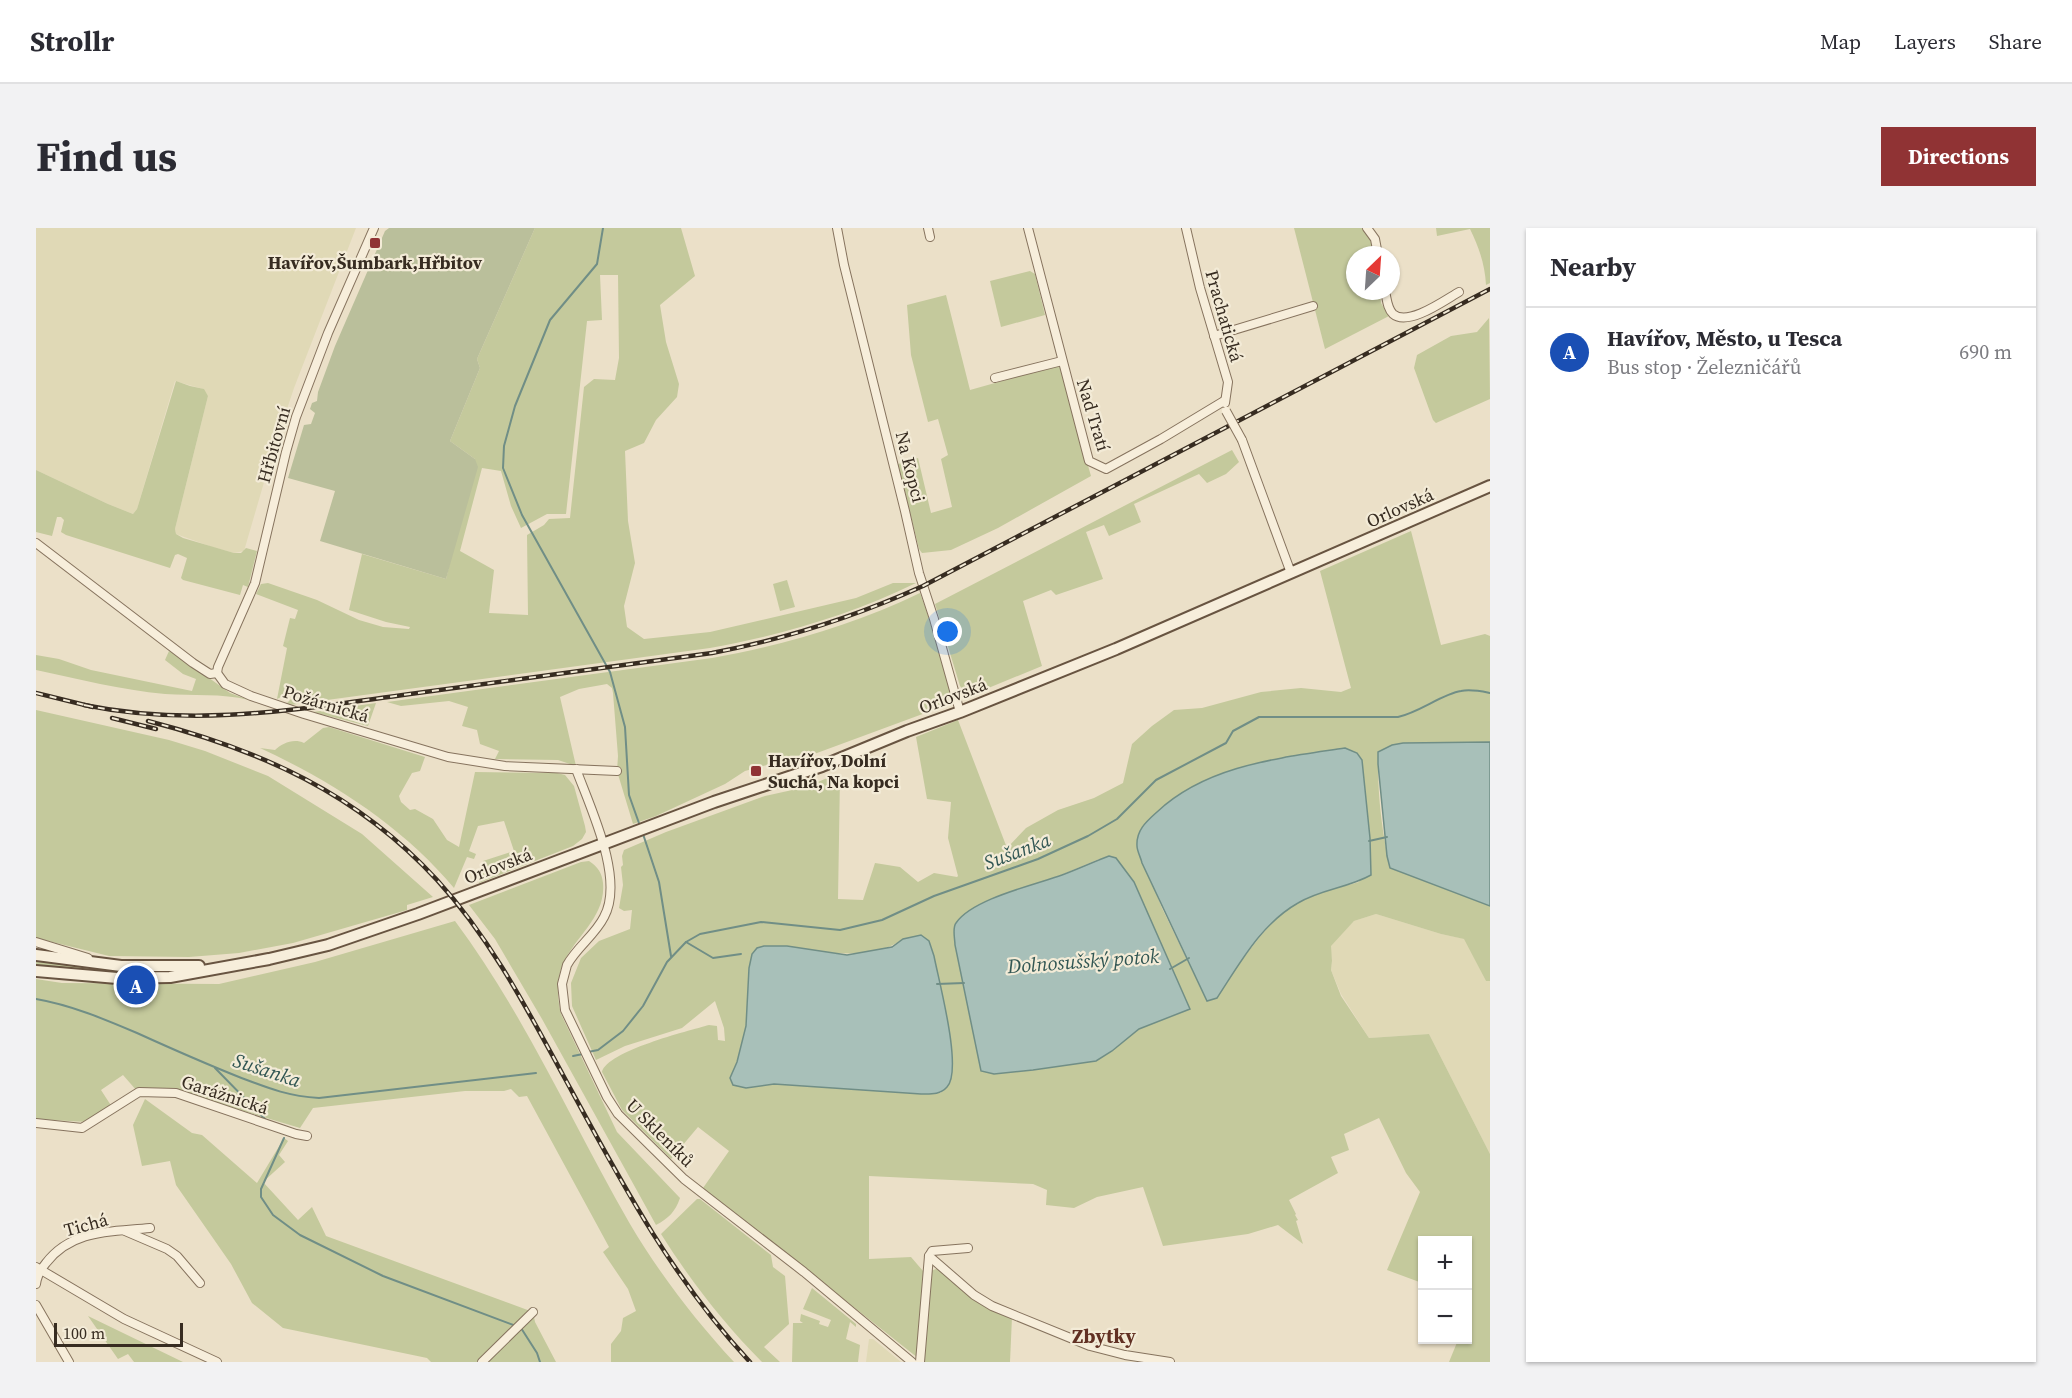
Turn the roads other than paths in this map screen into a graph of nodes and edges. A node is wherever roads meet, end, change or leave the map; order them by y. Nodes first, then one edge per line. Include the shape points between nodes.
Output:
1 (374, 228) edge
2 (837, 228) edge
3 (1028, 228) edge
4 (1186, 228) edge
5 (1367, 228) edge
6 (1376, 246) edge
7 (1459, 292) dead end
8 (1387, 300) edge
9 (1313, 306) dead end
10 (1214, 336) junction
11 (1062, 361) junction
12 (995, 378) dead end
13 (1224, 400) junction
14 (1490, 486) edge
15 (36, 543) edge
16 (1291, 573) junction
17 (218, 673) junction
18 (960, 712) junction
19 (576, 769) junction
20 (617, 771) dead end
21 (602, 844) junction
22 (36, 942) edge
23 (36, 955) edge
24 (121, 966) junction
25 (233, 966) junction
26 (36, 971) edge
27 (36, 1123) edge
28 (307, 1136) dead end
29 (150, 1228) dead end
30 (124, 1231) junction
31 (968, 1248) dead end
32 (929, 1256) junction
33 (38, 1268) edge
34 (200, 1283) dead end
35 (36, 1284) edge
36 (36, 1305) edge
37 (530, 1315) dead end
38 (69, 1362) edge
39 (217, 1362) edge
40 (482, 1362) edge
41 (912, 1362) edge
42 (920, 1362) edge
43 (1170, 1362) edge

1 - 17 street, Hřbitovní via 296,417 252,593
2 - 18 street, Na Kopci via 919,573
3 - 11 street, Nad Tratí
4 - 10 street, Prachatická
5 - 6 street
7 - 8 street via 1404,319 1394,315
9 - 10 street
10 - 13 street, Prachatická via 1228,382
11 - 12 street
11 - 13 street, Nad Tratí via 1089,461 1106,469
13 - 16 street, Prachatická, bridge
14 - 16 main road, Orlovská
15 - 17 street, Požárnická via 193,663 210,674
16 - 18 main road, Orlovská
17 - 19 street, Požárnická via 228,686 264,701 448,757 505,766
18 - 21 main road, Orlovská
19 - 20 street, Požárnická
19 - 21 street
21 - 25 main road, Orlovská via 328,945
21 - 41 street, U Skleníků via 611,879 610,902 603,920 570,960 562,984 565,1010 607,1097 618,1114 684,1179
22 - 24 street
23 - 24 main road
24 - 25 main road
25 - 26 main road via 143,978
27 - 28 street, Garážnická via 82,1128 139,1092 176,1094
29 - 30 street, Tichá
30 - 33 street, Tichá via 70,1241
30 - 34 street via 167,1249
31 - 32 street via 932,1251
32 - 42 street
32 - 43 street via 992,1306 1090,1346
33 - 35 street
33 - 39 street via 124,1319
36 - 38 street
37 - 40 street

